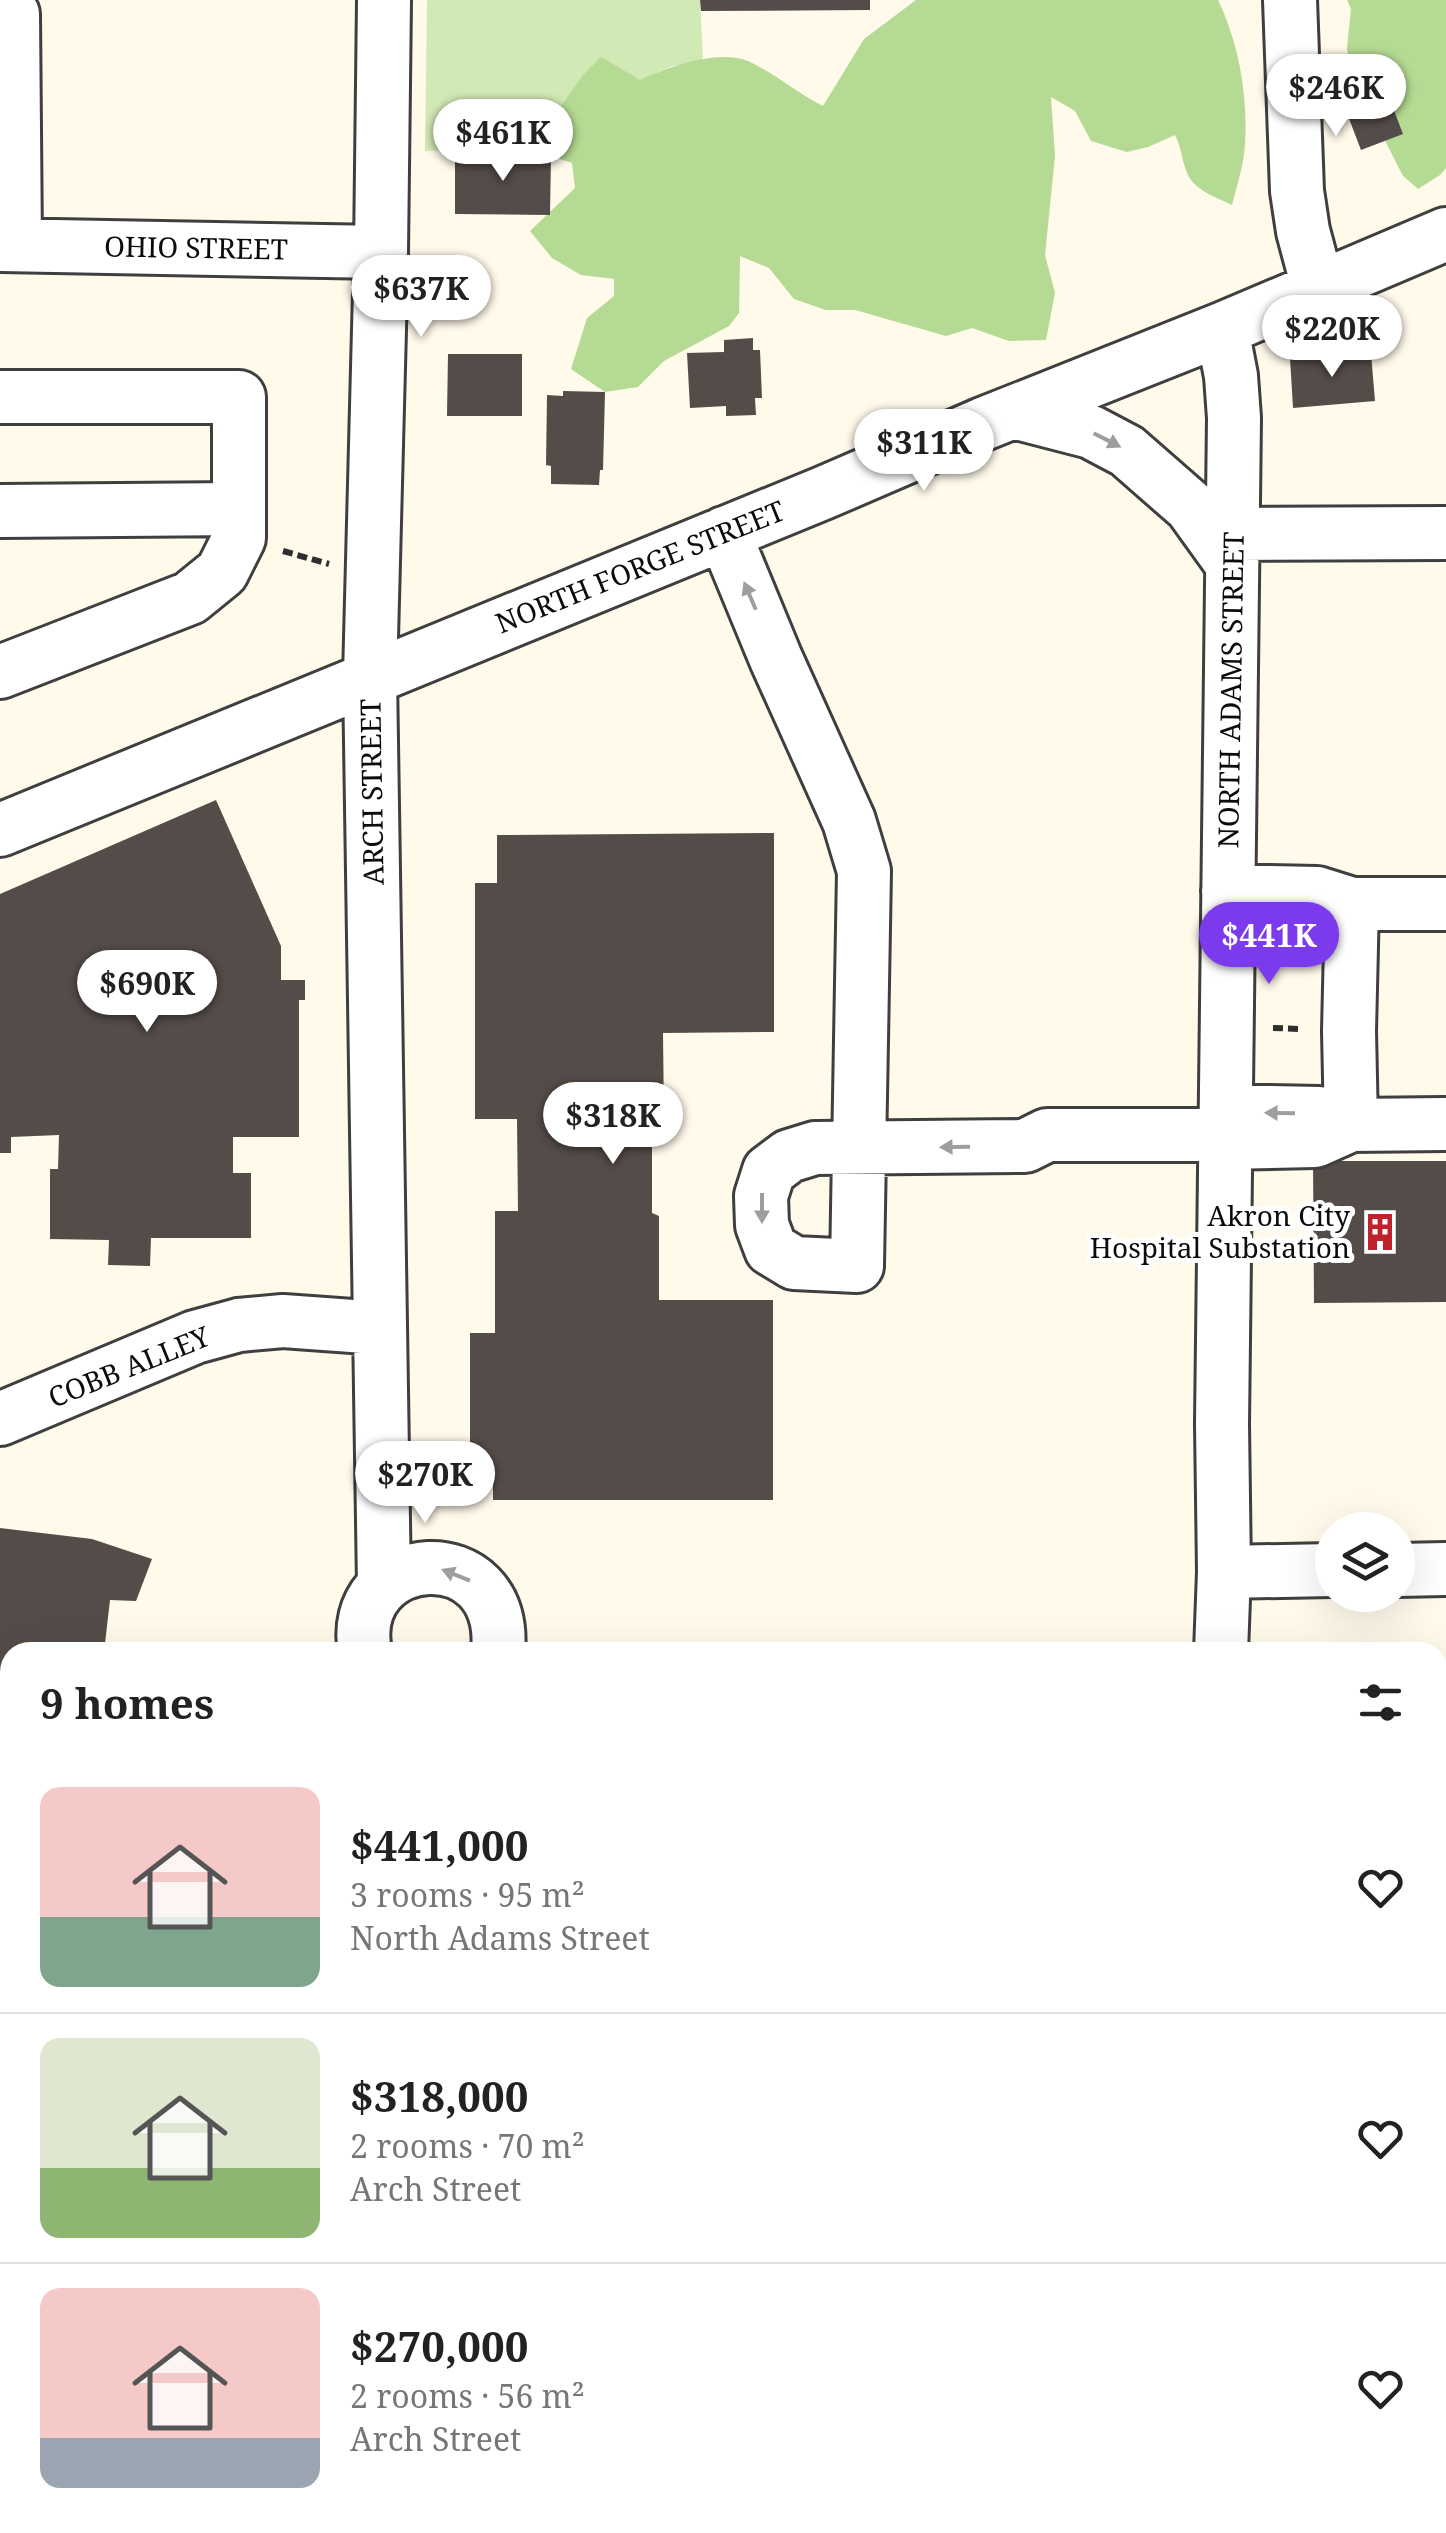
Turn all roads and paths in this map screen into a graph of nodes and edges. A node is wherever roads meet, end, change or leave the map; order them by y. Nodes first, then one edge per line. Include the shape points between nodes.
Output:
1 (384, 0) edge
2 (1290, 0) edge
3 (0, 14) edge
4 (1446, 234) edge
5 (7, 245) edge
6 (382, 252) junction
7 (1318, 287) junction
8 (1222, 329) junction
9 (0, 397) edge
10 (1014, 412) junction
11 (239, 509) junction
12 (0, 511) edge
13 (724, 533) junction
14 (1446, 533) edge
15 (1232, 549) junction
16 (0, 672) edge
17 (370, 677) junction
18 (0, 830) edge
19 (1352, 904) junction
20 (1446, 904) edge
21 (1228, 907) junction
22 (1446, 1124) edge
23 (1351, 1125) junction
24 (1225, 1137) junction
25 (857, 1148) junction
26 (380, 1328) junction
27 (0, 1419) edge
28 (1446, 1569) edge
29 (1315, 1570) edge
30 (1415, 1570) edge
31 (1224, 1572) junction
32 (384, 1585) junction
33 (363, 1642) edge
34 (499, 1642) edge
35 (1221, 1642) edge

1 - 6 street, ARCH STREET
2 - 7 street via 1297,191
3 - 5 street via 13,14
4 - 7 street, NORTH FORGE STREET
5 - 6 street, OHIO STREET
6 - 17 street, ARCH STREET
7 - 8 street, NORTH FORGE STREET
8 - 10 street, NORTH FORGE STREET
8 - 15 street, NORTH ADAMS STREET via 1234,418
9 - 11 street via 239,397
10 - 13 street, NORTH FORGE STREET
10 -> 15 street via 1091,432 1128,450
11 - 12 street
11 - 16 street via 239,538 222,572 190,598
13 - 17 street, NORTH FORGE STREET
25 -> 13 street via 864,871 849,821
14 - 15 street
15 - 21 street, NORTH ADAMS STREET
17 - 18 street, NORTH FORGE STREET
17 - 26 street, ARCH STREET
19 - 20 street
19 - 21 street via 1317,923
19 - 23 street
21 - 24 street, NORTH ADAMS STREET
22 - 23 street
23 - 24 street via 1315,1141
24 -> 25 street via 1054,1160 1025,1146
24 - 31 street, NORTH ADAMS STREET
25 -> 25 street via 815,1148 769,1171 760,1196 771,1249 794,1263 857,1266
26 - 27 street, COBB ALLEY via 283,1321 239,1326 195,1337
26 - 32 street, ARCH STREET
28 - 30 street
29 - 31 street
31 - 35 street, NORTH ADAMS STREET
32 - 33 street, ARCH STREET via 370,1604
34 -> 32 street via 495,1609 466,1577 424,1567

